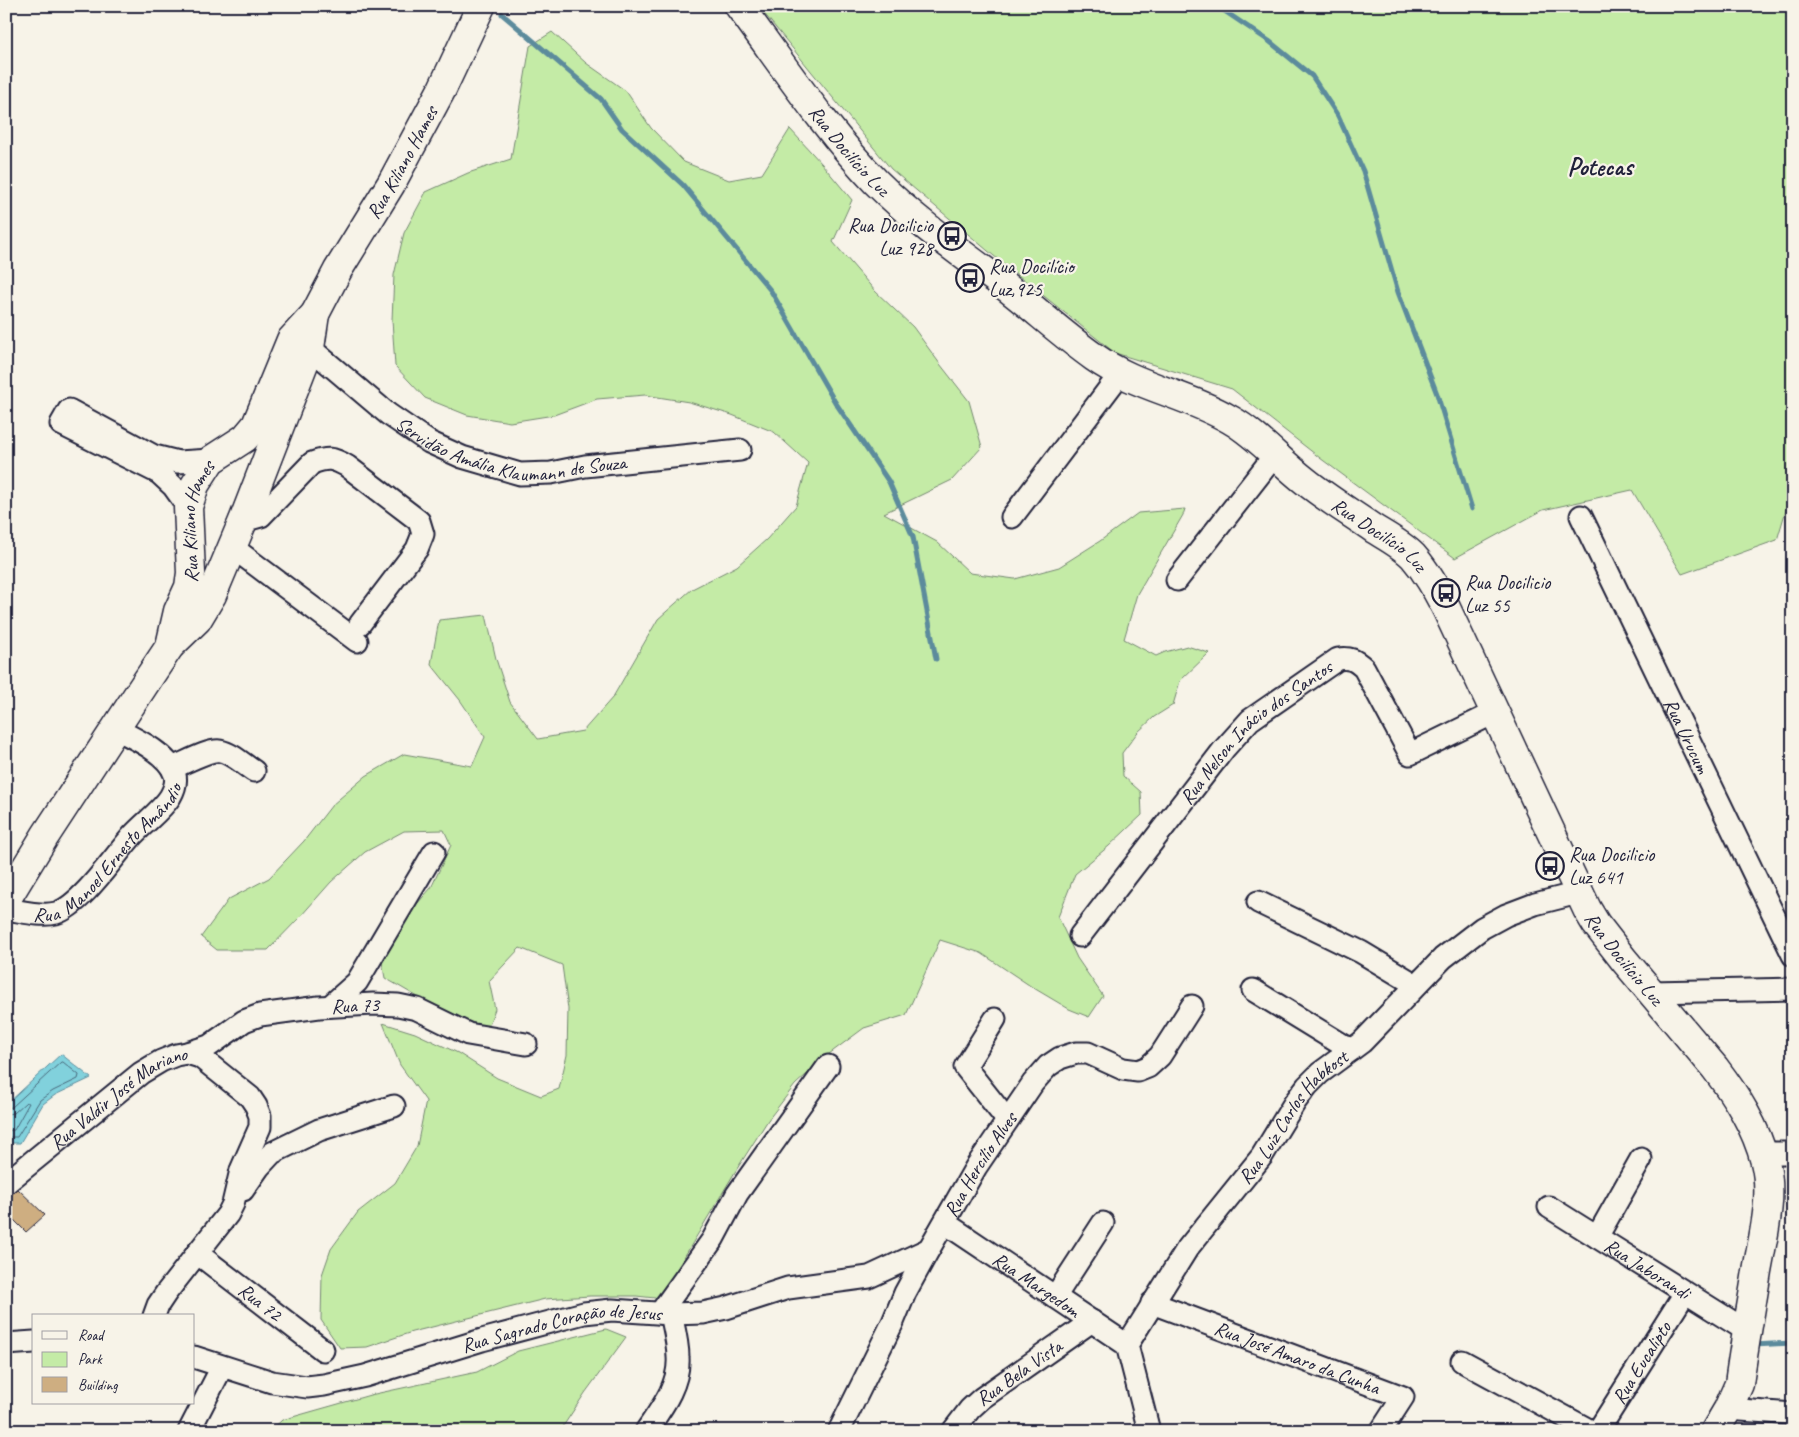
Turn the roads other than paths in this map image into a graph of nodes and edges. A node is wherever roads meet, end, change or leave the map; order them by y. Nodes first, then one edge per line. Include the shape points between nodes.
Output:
1 (481, 6) edge
2 (739, 6) edge
3 (315, 314) junction
4 (310, 348) junction
5 (1120, 374) junction
6 (740, 450) dead end
7 (1274, 456) junction
8 (211, 460) junction
9 (258, 481) junction
10 (1581, 516) dead end
11 (188, 517) junction
12 (1012, 517) dead end
13 (243, 520) junction
14 (232, 547) junction
15 (1177, 580) dead end
16 (170, 646) junction
17 (1494, 713) junction
18 (116, 729) junction
19 (172, 768) junction
20 (254, 771) dead end
21 (434, 852) dead end
22 (1578, 893) junction
23 (6, 900) edge
24 (1258, 902) dead end
25 (6, 909) edge
26 (1080, 936) dead end
27 (1793, 955) edge
28 (1416, 986) junction
29 (1793, 989) edge
30 (1254, 990) dead end
31 (1651, 992) junction
32 (330, 1006) junction
33 (1192, 1006) dead end
34 (995, 1019) dead end
35 (526, 1044) dead end
36 (1351, 1050) junction
37 (187, 1053) junction
38 (828, 1066) dead end
39 (394, 1106) dead end
40 (1007, 1120) junction
41 (1762, 1153) junction
42 (1793, 1153) edge
43 (1641, 1160) dead end
44 (6, 1182) edge
45 (233, 1204) junction
46 (1549, 1207) dead end
47 (945, 1223) junction
48 (1103, 1223) dead end
49 (1596, 1237) junction
50 (929, 1249) junction
51 (197, 1254) junction
52 (1685, 1293) junction
53 (1055, 1297) junction
54 (1152, 1303) junction
55 (155, 1314) edge
56 (666, 1314) junction
57 (1092, 1321) junction
58 (1747, 1331) junction
59 (32, 1342) edge
60 (6, 1344) edge
61 (1128, 1345) junction
62 (323, 1350) dead end
63 (195, 1357) edge
64 (1462, 1361) dead end
65 (222, 1367) junction
66 (1793, 1414) edge
67 (1721, 1420) edge
68 (190, 1431) edge
69 (646, 1431) edge
70 (839, 1431) edge
71 (952, 1431) edge
72 (1149, 1431) edge
73 (1380, 1431) edge
74 (1591, 1431) edge
75 (1598, 1431) edge

1 - 3 main road, Rua Kiliano Hames via 423,126
2 - 5 main road, Rua Docilício Luz via 824,120 877,183 929,229 1093,357
3 - 4 main road, Rua Kiliano Hames
3 - 8 main road, Rua Kiliano Hames via 291,340 256,425 245,438
4 - 6 street, Servidão Amália Klaumann de Souza via 388,414 429,442 462,457 520,474
4 - 9 main road, Rua Kiliano Hames
5 - 7 main road, Rua Docilício Luz via 1232,420
5 - 12 street
7 - 15 street
7 - 17 main road, Rua Docilício Luz via 1327,497 1396,542 1423,568 1446,608
8 - 9 main road via 226,459 240,463
8 - 11 main road, Rua Kiliano Hames via 195,485
8 - 11 street via 189,463 154,456 69,410 61,424 159,474 173,486
9 - 13 main road, Rua Kiliano Hames
10 - 27 street, Rua Urucum
11 - 14 main road via 196,538 216,548
11 - 16 main road, Rua Kiliano Hames via 191,573
13 - 14 main road, Rua Kiliano Hames
13 - 14 street via 261,516 312,462 335,459 419,521 423,534 417,549 359,633
14 - 16 main road, Rua Kiliano Hames via 197,620
16 - 18 main road, Rua Kiliano Hames
17 - 22 main road, Rua Docilício Luz
17 - 26 street, Rua Nelson Inácio dos Santos via 1410,754 1364,668 1356,661 1338,659 1250,720
18 - 19 street, Rua Manoel Ernesto Amândio via 142,742
18 - 23 main road, Rua Kiliano Hames
19 - 20 street via 219,751
19 - 25 street, Rua Manoel Ernesto Amândio via 176,782 170,798 72,904 46,914
21 - 32 street via 358,982
22 - 28 street, Rua Luiz Carlos Habkost via 1506,915 1482,928 1443,958
22 - 31 main road, Rua Docilício Luz via 1596,924
24 - 28 street via 1361,952
28 - 36 street, Rua Luiz Carlos Habkost
29 - 31 street
30 - 36 street
31 - 41 main road, Rua Docilício Luz via 1729,1086 1752,1127
32 - 35 street, Rua 73 via 398,1005 417,1009 468,1034
32 - 37 street, Rua 73 via 244,1021 209,1046
33 - 40 street, Rua Hercílio Alves via 1160,1056 1148,1067 1138,1072 1123,1069 1088,1054 1076,1053 1060,1058 1033,1083
34 - 40 street via 965,1067
36 - 54 street, Rua Luiz Carlos Habkost via 1307,1086 1262,1156 1187,1249
37 - 44 street, Rua Valdir José Mariano via 161,1061 141,1073
37 - 45 street, Rua Valdir José Mariano via 200,1057 250,1097 260,1116 260,1127 241,1170
38 - 56 street via 737,1194
39 - 45 street via 319,1130 272,1153
40 - 47 street, Rua Hercílio Alves
41 - 42 street
41 - 58 main road, Rua Docilício Luz via 1767,1178 1766,1217
43 - 49 street
45 - 51 street, Rua Valdir José Mariano
46 - 49 street, Rua Jaborandi
47 - 50 street, Rua Hercílio Alves
47 - 53 street, Rua Margedom
48 - 53 street
49 - 52 street, Rua Jaborandi
50 - 56 street, Rua Sagrado Coração de Jesus via 869,1277 788,1288 703,1313
50 - 70 street, Rua Hercílio Alves
51 - 55 street, Rua Valdir José Mariano via 166,1293
51 - 62 street, Rua 72
52 - 58 street, Rua Jaborandi
52 - 75 street, Rua Eucalipto
53 - 57 street, Rua Margedom
54 - 61 street, Rua Luiz Carlos Habkost
54 - 73 street, Rua José Amaro da Cunha via 1403,1397
56 - 65 street, Rua Sagrado Coração de Jesus via 612,1310 584,1313 324,1385 307,1387 272,1382
56 - 69 street via 678,1357 676,1378
57 - 61 street, Rua Margedom
57 - 71 street, Rua Bela Vista via 982,1398
58 - 67 main road, Rua Docilício Luz via 1739,1384
59 - 60 street
61 - 72 street
63 - 65 street, Rua Sagrado Coração de Jesus
64 - 74 street
65 - 68 street
66 - 67 street

